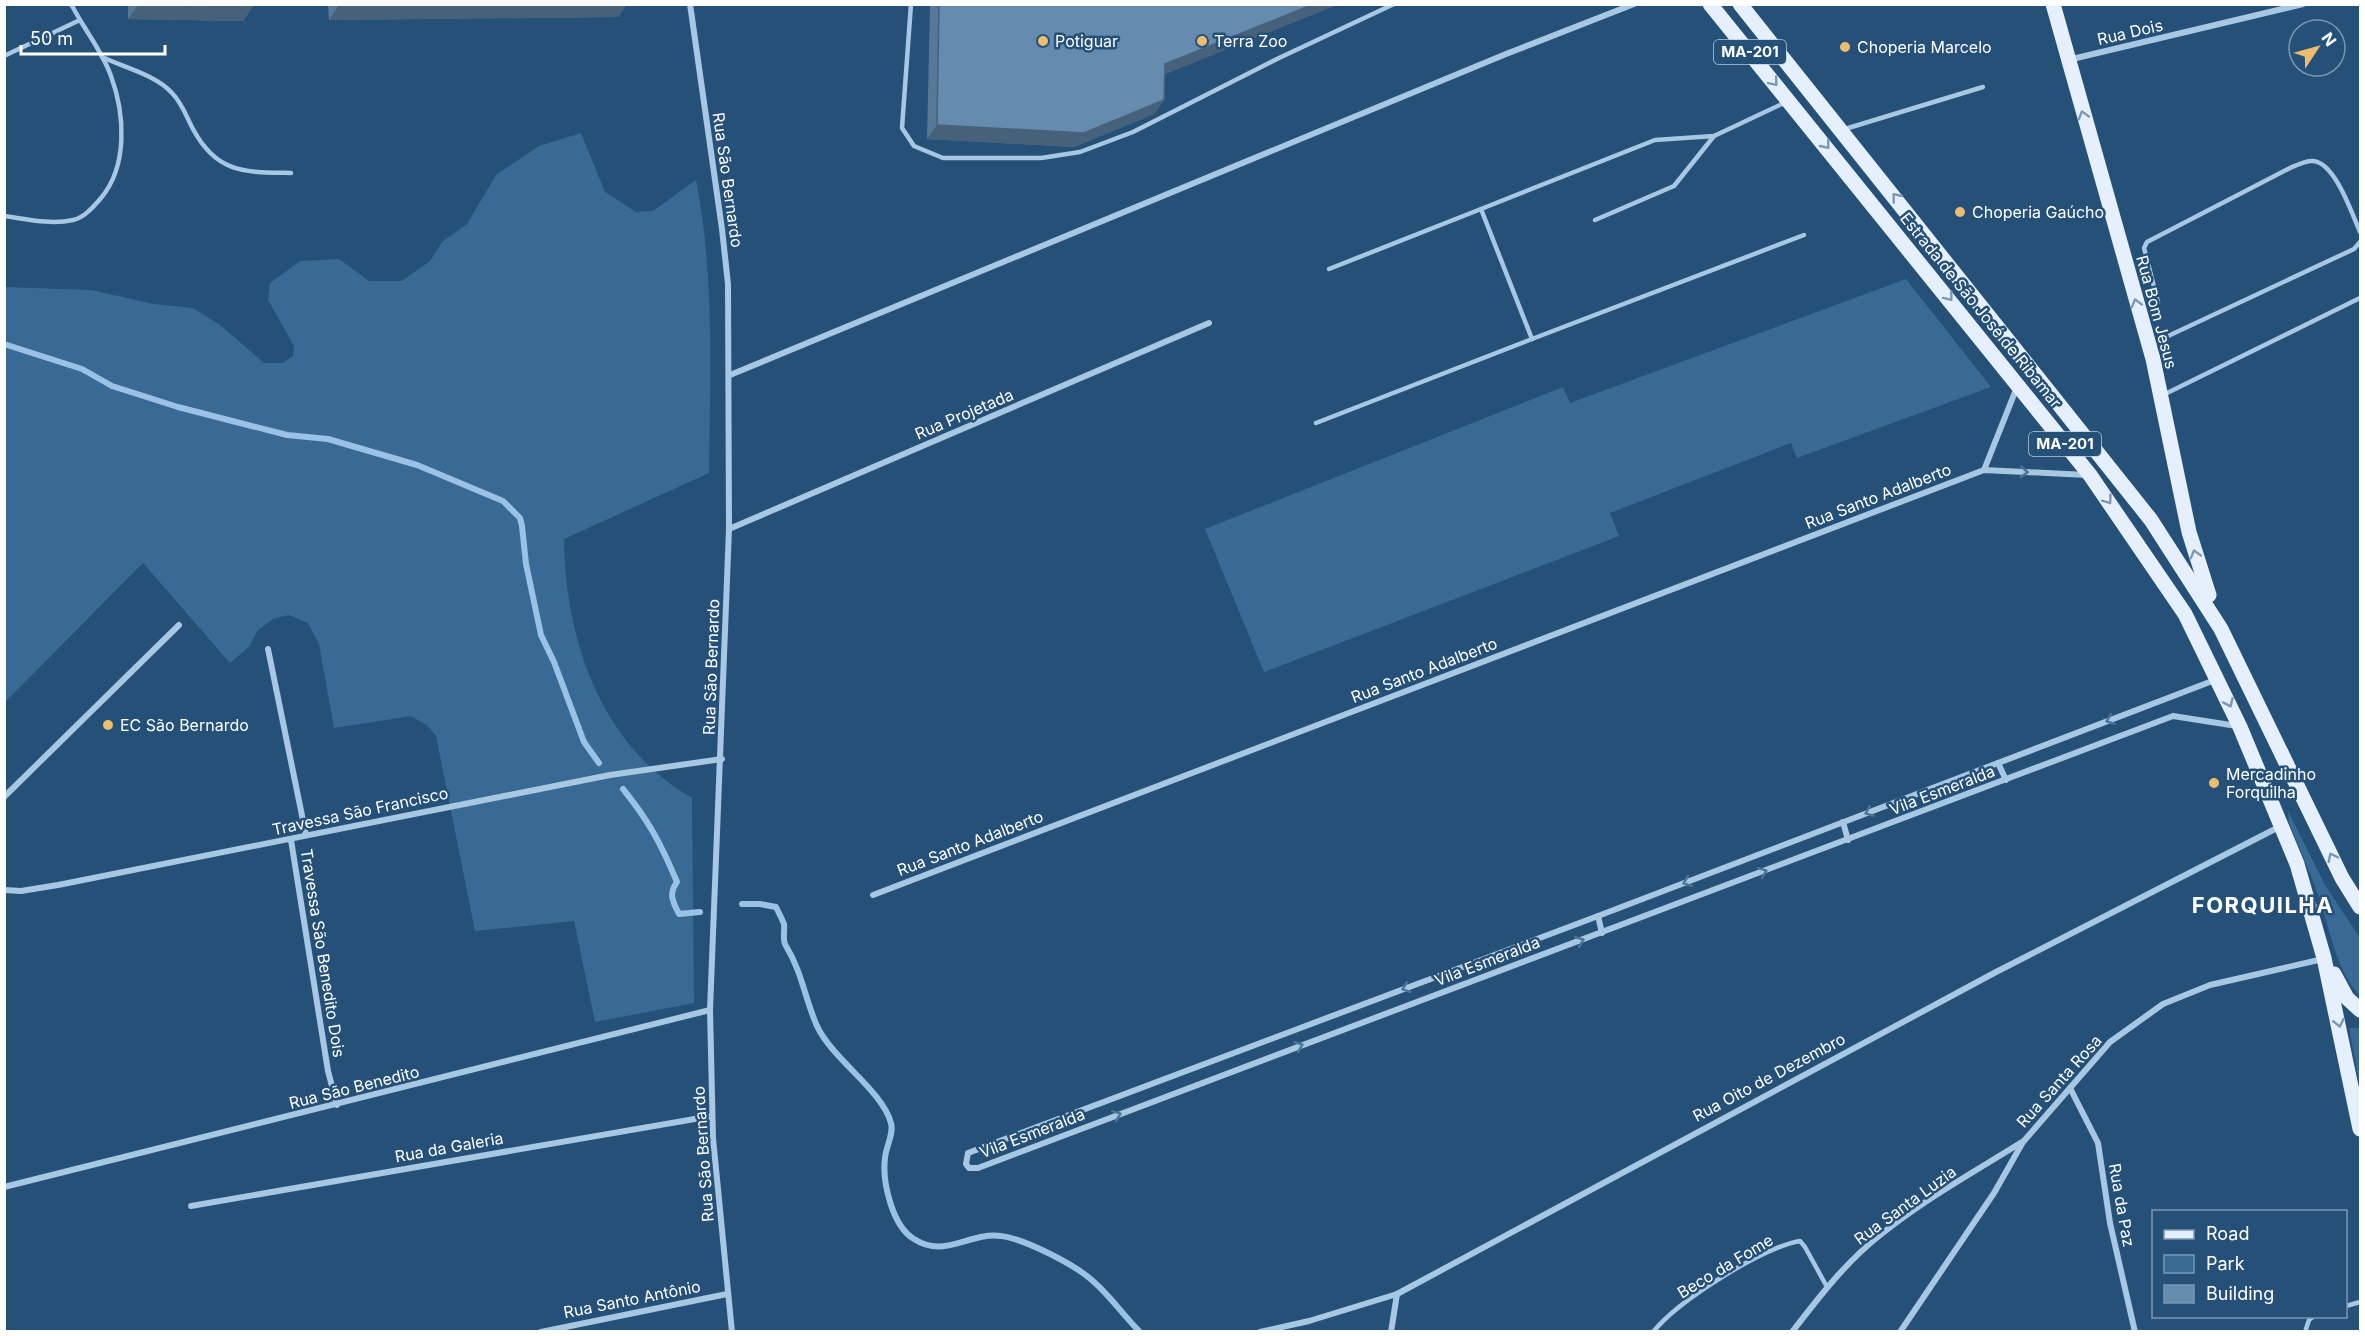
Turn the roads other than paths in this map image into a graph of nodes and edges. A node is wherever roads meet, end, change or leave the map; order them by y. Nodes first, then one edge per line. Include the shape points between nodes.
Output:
1 (72, 4) edge
2 (690, 4) edge
3 (911, 4) edge
4 (1394, 4) edge
5 (1634, 4) edge
6 (1710, 4) edge
7 (1740, 4) edge
8 (2053, 4) edge
9 (2303, 4) edge
10 (80, 20) junction
11 (4, 56) edge
12 (102, 57) junction
13 (2068, 60) junction
14 (1983, 87) dead end
15 (1789, 100) junction
16 (1843, 130) junction
17 (1714, 136) junction
18 (291, 173) dead end
19 (1481, 209) junction
20 (4, 216) edge
21 (1595, 220) dead end
22 (2361, 232) edge
23 (1804, 235) dead end
24 (2361, 242) edge
25 (1329, 269) dead end
26 (2361, 298) edge
27 (2158, 302) dead end
28 (1209, 323) dead end
29 (1532, 339) junction
30 (2148, 345) junction
31 (730, 375) junction
32 (2018, 385) junction
33 (2160, 396) junction
34 (1316, 423) dead end
35 (1984, 470) junction
36 (2090, 475) junction
37 (729, 529) junction
38 (179, 625) dead end
39 (2221, 629) junction
40 (268, 649) dead end
41 (2218, 678) junction
42 (2240, 727) junction
43 (722, 759) junction
44 (1998, 763) junction
45 (2006, 780) junction
46 (4, 797) edge
47 (1843, 822) junction
48 (2283, 825) junction
49 (306, 835) junction
50 (291, 840) junction
51 (1848, 840) junction
52 (4, 890) edge
53 (873, 895) dead end
54 (2361, 908) edge
55 (1598, 916) junction
56 (1602, 933) junction
57 (2319, 938) junction
58 (2324, 958) junction
59 (710, 1010) junction
60 (2361, 1010) edge
61 (2070, 1088) junction
62 (337, 1105) junction
63 (712, 1116) junction
64 (2361, 1129) edge
65 (2023, 1142) junction
66 (4, 1187) edge
67 (191, 1206) dead end
68 (1827, 1287) junction
69 (727, 1294) junction
70 (1396, 1294) junction
71 (2312, 1318) edge
72 (542, 1332) edge
73 (732, 1332) edge
74 (1260, 1332) edge
75 (1390, 1332) edge
76 (1653, 1332) edge
77 (1792, 1332) edge
78 (1900, 1332) edge
79 (2135, 1332) edge
80 (2305, 1332) edge

1 - 10 lane
2 - 31 street, Rua São Bernardo via 728,284
3 - 4 lane via 902,128 914,146 943,158 1041,158 1080,152 1133,132
5 - 31 street
6 -> 15 main road, Estrada de São José de Ribamar / MA-201
7 - 16 main road, Estrada de São José de Ribamar / MA-201
8 - 13 main road, Rua Bom Jesus
9 - 13 street, Rua Dois
10 - 11 lane
10 - 12 lane
12 - 18 lane via 171,91 203,147 223,165 247,172
12 - 20 lane via 111,75 122,125 120,157 107,191 75,220 50,222
30 -> 13 main road, Rua Bom Jesus
14 - 16 lane
15 - 17 lane
15 -> 32 main road, Estrada de São José de Ribamar / MA-201
39 -> 16 main road, Estrada de São José de Ribamar / MA-201 via 2178,559 2115,472
17 - 19 lane via 1655,140
17 - 21 lane via 1674,186
19 - 25 lane
19 - 29 lane
22 - 27 lane via 2332,173 2323,164 2311,161 2146,242 2144,248
23 - 29 lane
24 - 30 lane via 2354,249
26 - 33 lane
28 - 37 street, Rua Projetada
29 - 34 lane
30 - 33 main road, Rua Bom Jesus
31 - 37 street, Rua São Bernardo
32 - 35 street
32 - 36 main road, Estrada de São José de Ribamar / MA-201
39 -> 33 main road, Rua Bom Jesus via 2192,543
35 -> 36 street, Rua Santo Adalberto
35 - 53 street, Rua Santo Adalberto
36 -> 41 main road, Estrada de São José de Ribamar / MA-201 via 2180,605
37 - 43 street, Rua São Bernardo
38 - 46 street
54 -> 39 main road, Estrada de São José de Ribamar / MA-201 via 2342,878
40 - 49 street, Travessa São Benedito Dois
41 -> 42 main road, Estrada de São José de Ribamar / MA-201
41 -> 44 street, Vila Esmeralda
42 - 45 street, Vila Esmeralda via 2173,716
42 - 48 main road, Estrada de São José de Ribamar / MA-201
43 - 49 street, Travessa São Francisco via 610,775
43 - 59 street, Rua São Bernardo
44 - 45 street
44 -> 47 street, Vila Esmeralda
45 - 51 street, Vila Esmeralda
47 - 51 street
47 -> 55 street, Vila Esmeralda
48 - 57 main road, Estrada de São José de Ribamar / MA-201
48 - 70 street, Rua Oito de Dezembro via 1996,972
49 - 50 street, Travessa São Francisco
50 - 52 street, Travessa São Francisco via 39,888
50 - 62 street, Travessa São Benedito Dois via 328,1071
56 -> 51 street, Vila Esmeralda
55 - 56 street
55 -> 56 street, Vila Esmeralda via 968,1153 966,1164 978,1168
57 - 58 main road, Estrada de São José de Ribamar / MA-201
57 - 60 main road via 2338,986
58 - 61 street, Rua Santa Rosa via 2210,985 2163,1004 2110,1042
58 -> 64 main road, Estrada de São José de Ribamar / MA-201
59 - 62 street, Rua São Benedito
59 - 63 street, Rua São Bernardo
61 - 65 street, Rua Santa Rosa
61 - 79 street, Rua da Paz via 2097,1143 2110,1223
62 - 66 street, Rua São Benedito
63 - 67 street, Rua da Galeria
63 - 69 street, Rua São Bernardo
65 - 68 street, Rua Santa Luzia via 1927,1201 1879,1236
65 - 78 street, Rua Santa Rosa via 1994,1193
68 - 76 lane, Beco da Fome via 1800,1241 1790,1243 1770,1250 1688,1299
68 - 77 street, Rua Santa Luzia
69 - 72 street, Rua Santo Antônio
69 - 73 street, Rua São Bernardo
70 - 74 street, Rua Oito de Dezembro
70 - 75 street
71 - 80 lane

